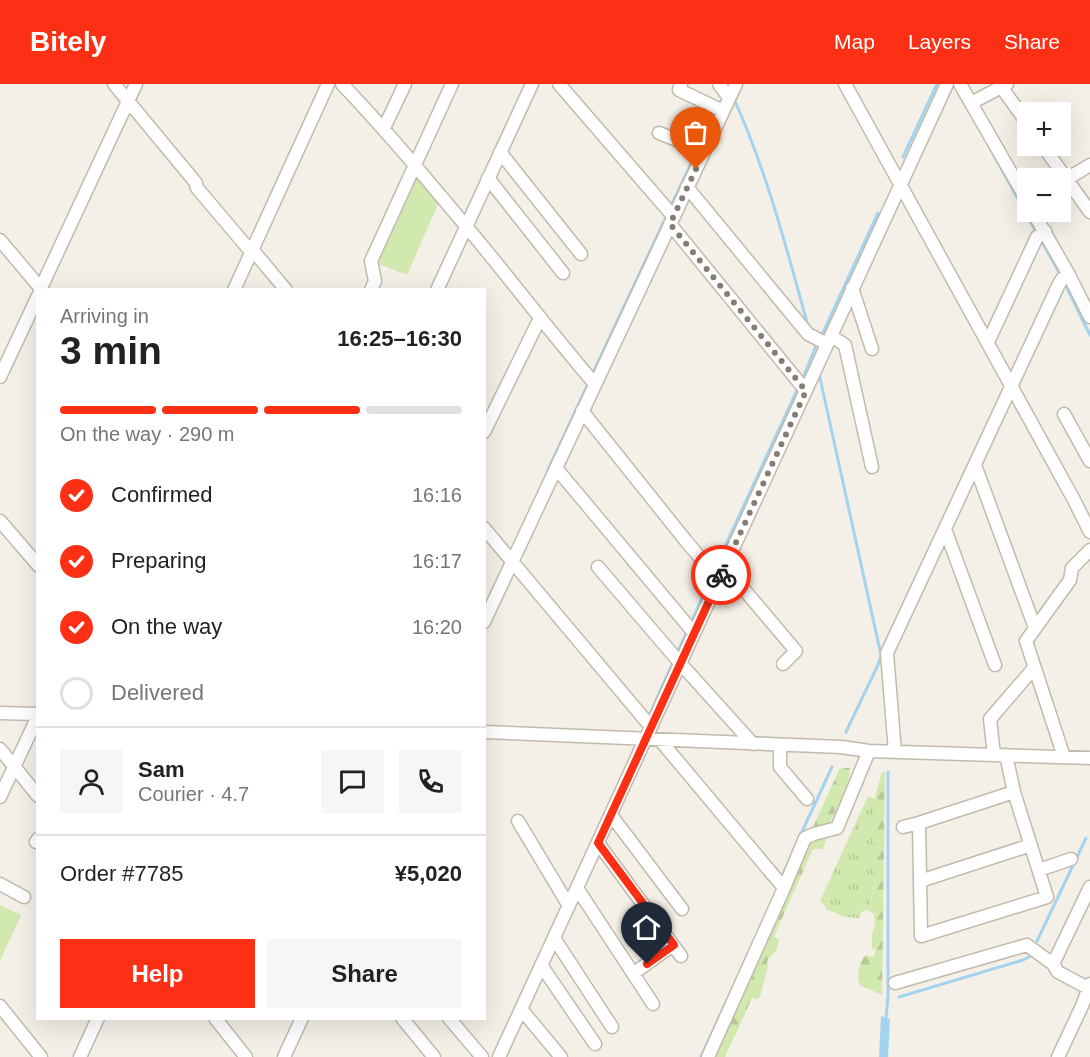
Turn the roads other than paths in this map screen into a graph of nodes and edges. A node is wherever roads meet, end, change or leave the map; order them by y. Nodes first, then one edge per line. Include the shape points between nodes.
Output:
1 (114, 84) edge
2 (136, 84) edge
3 (328, 84) edge
4 (342, 84) edge
5 (405, 84) edge
6 (452, 84) edge
7 (532, 84) edge
8 (559, 84) edge
9 (681, 84) edge
10 (846, 84) edge
11 (947, 84) edge
12 (960, 84) edge
13 (1005, 86) edge
14 (728, 91) edge
15 (971, 103) junction
16 (127, 104) junction
17 (1017, 106) edge
18 (720, 110) junction
19 (384, 128) junction
20 (659, 133) dead end
21 (700, 149) junction
22 (500, 152) junction
23 (414, 164) junction
24 (1090, 165) edge
25 (1071, 177) edge
26 (489, 178) junction
27 (1017, 183) edge
28 (901, 184) junction
29 (1071, 185) edge
30 (687, 187) junction
31 (1090, 212) edge
32 (670, 216) junction
33 (1037, 222) edge
34 (464, 223) junction
35 (1041, 234) junction
36 (0, 240) edge
37 (250, 254) junction
38 (581, 254) dead end
39 (563, 273) dead end
40 (1066, 277) junction
41 (38, 288) edge
42 (41, 288) edge
43 (235, 288) edge
44 (284, 288) edge
45 (372, 288) edge
46 (438, 288) edge
47 (852, 288) junction
48 (36, 300) edge
49 (1090, 317) edge
50 (540, 318) junction
51 (820, 338) junction
52 (988, 342) junction
53 (872, 349) dead end
54 (0, 377) edge
55 (592, 380) junction
56 (802, 386) junction
57 (1012, 387) junction
58 (582, 411) junction
59 (1064, 414) dead end
60 (486, 428) edge
61 (1090, 461) edge
62 (975, 465) junction
63 (872, 467) dead end
64 (556, 468) junction
65 (0, 521) edge
66 (945, 529) junction
67 (1090, 532) edge
68 (487, 536) edge
69 (1090, 550) edge
70 (510, 561) junction
71 (36, 564) edge
72 (598, 567) dead end
73 (718, 573) junction
74 (486, 617) edge
75 (1035, 628) junction
76 (691, 629) junction
77 (677, 660) junction
78 (783, 664) dead end
79 (995, 665) dead end
80 (1034, 668) junction
81 (0, 713) edge
82 (36, 715) edge
83 (36, 719) edge
84 (651, 727) junction
85 (486, 732) edge
86 (645, 739) junction
87 (660, 740) junction
88 (753, 744) junction
89 (780, 745) junction
90 (0, 749) edge
91 (869, 751) junction
92 (895, 752) junction
93 (1000, 755) junction
94 (1064, 757) junction
95 (1090, 758) edge
96 (14, 766) junction
97 (1014, 792) junction
98 (36, 794) edge
99 (0, 797) edge
100 (807, 799) dead end
101 (611, 815) junction
102 (518, 821) dead end
103 (919, 823) junction
104 (903, 827) dead end
105 (598, 843) junction
106 (1031, 845) junction
107 (1071, 859) dead end
108 (1039, 870) junction
109 (920, 881) junction
110 (0, 884) edge
111 (1090, 887) edge
112 (577, 888) junction
113 (784, 888) junction
114 (24, 897) dead end
115 (569, 906) junction
116 (682, 909) dead end
117 (554, 938) junction
118 (1053, 964) junction
119 (541, 965) junction
120 (634, 973) junction
121 (895, 983) dead end
122 (1089, 986) edge
123 (653, 1004) dead end
124 (0, 1006) edge
125 (521, 1009) junction
126 (97, 1020) edge
127 (217, 1020) edge
128 (301, 1020) edge
129 (404, 1020) edge
130 (451, 1020) edge
131 (612, 1026) dead end
132 (595, 1044) dead end
133 (41, 1057) edge
134 (80, 1057) edge
135 (246, 1057) edge
136 (284, 1057) edge
137 (434, 1057) edge
138 (482, 1057) edge
139 (499, 1057) edge
140 (561, 1057) edge
141 (708, 1057) edge
142 (1058, 1057) edge

1 - 16 street
2 - 16 street
3 - 37 street
4 - 19 street
5 - 19 street
6 - 23 street
7 - 22 street
8 - 32 street
9 - 18 street via 679,90
10 - 28 street
11 - 28 street
12 - 15 street
13 - 15 street
13 - 17 street
14 - 18 street
15 - 27 street
16 - 37 street via 196,183
16 - 42 street
18 - 21 street
19 - 23 street
20 - 21 street
21 - 30 street
22 - 26 street
22 - 38 street
23 - 34 street
23 - 45 street via 371,261 375,281
24 - 25 street
26 - 34 street
26 - 39 street
28 - 47 street
28 - 52 street
29 - 31 street
30 - 32 street
30 - 51 street
32 - 55 street
32 - 56 street
33 - 35 street
34 - 46 street
34 - 50 street
35 - 40 street
35 - 52 street
36 - 41 street
37 - 43 street
37 - 44 street
40 - 49 street
40 - 57 street
47 - 51 street
47 - 53 street
48 - 54 street
50 - 55 street
50 - 60 street
51 - 56 street
51 - 63 street via 845,345
52 - 57 street
55 - 58 street
56 - 73 street
57 - 62 street
57 - 67 street
58 - 64 street
58 - 73 street
59 - 61 street
62 - 66 street
62 - 75 street
64 - 70 street
64 - 76 street
65 - 71 street
66 - 79 street
66 - 92 street via 887,653
68 - 70 street
69 - 75 street via 1072,568 1070,580
70 - 74 street
70 - 84 street
72 - 77 street
73 - 76 street
73 - 78 street via 796,651
75 - 80 street via 1026,641
76 - 77 street
77 - 84 street
77 - 88 street
80 - 93 street via 990,719
80 - 94 street
81 - 82 street
83 - 96 street
84 - 86 street
85 - 86 street
86 - 87 street
86 - 101 street
87 - 88 street
87 - 113 street
88 - 89 street
89 - 91 street
89 - 100 street via 780,767
90 - 96 street
91 - 92 street
91 - 113 street via 837,828 805,838
92 - 93 street
93 - 94 street
93 - 97 street
94 - 95 street
96 - 98 street
96 - 99 street
97 - 103 street
97 - 106 street
101 - 105 street
101 - 116 street
102 - 115 street
103 - 104 street
103 - 109 street
105 - 112 street
105 - 120 street via 677,950
106 - 108 street
106 - 109 street
107 - 108 street
108 - 109 street via 1047,897 921,936
110 - 114 street
111 - 118 street
112 - 115 street
112 - 120 street
113 - 141 street
115 - 117 street
117 - 119 street
117 - 131 street
118 - 121 street via 1027,945
118 - 122 street via 1058,972
119 - 125 street
119 - 132 street
120 - 123 street
122 - 142 street
124 - 133 street
125 - 139 street
125 - 140 street
126 - 134 street
127 - 135 street
128 - 136 street
129 - 137 street
130 - 138 street

